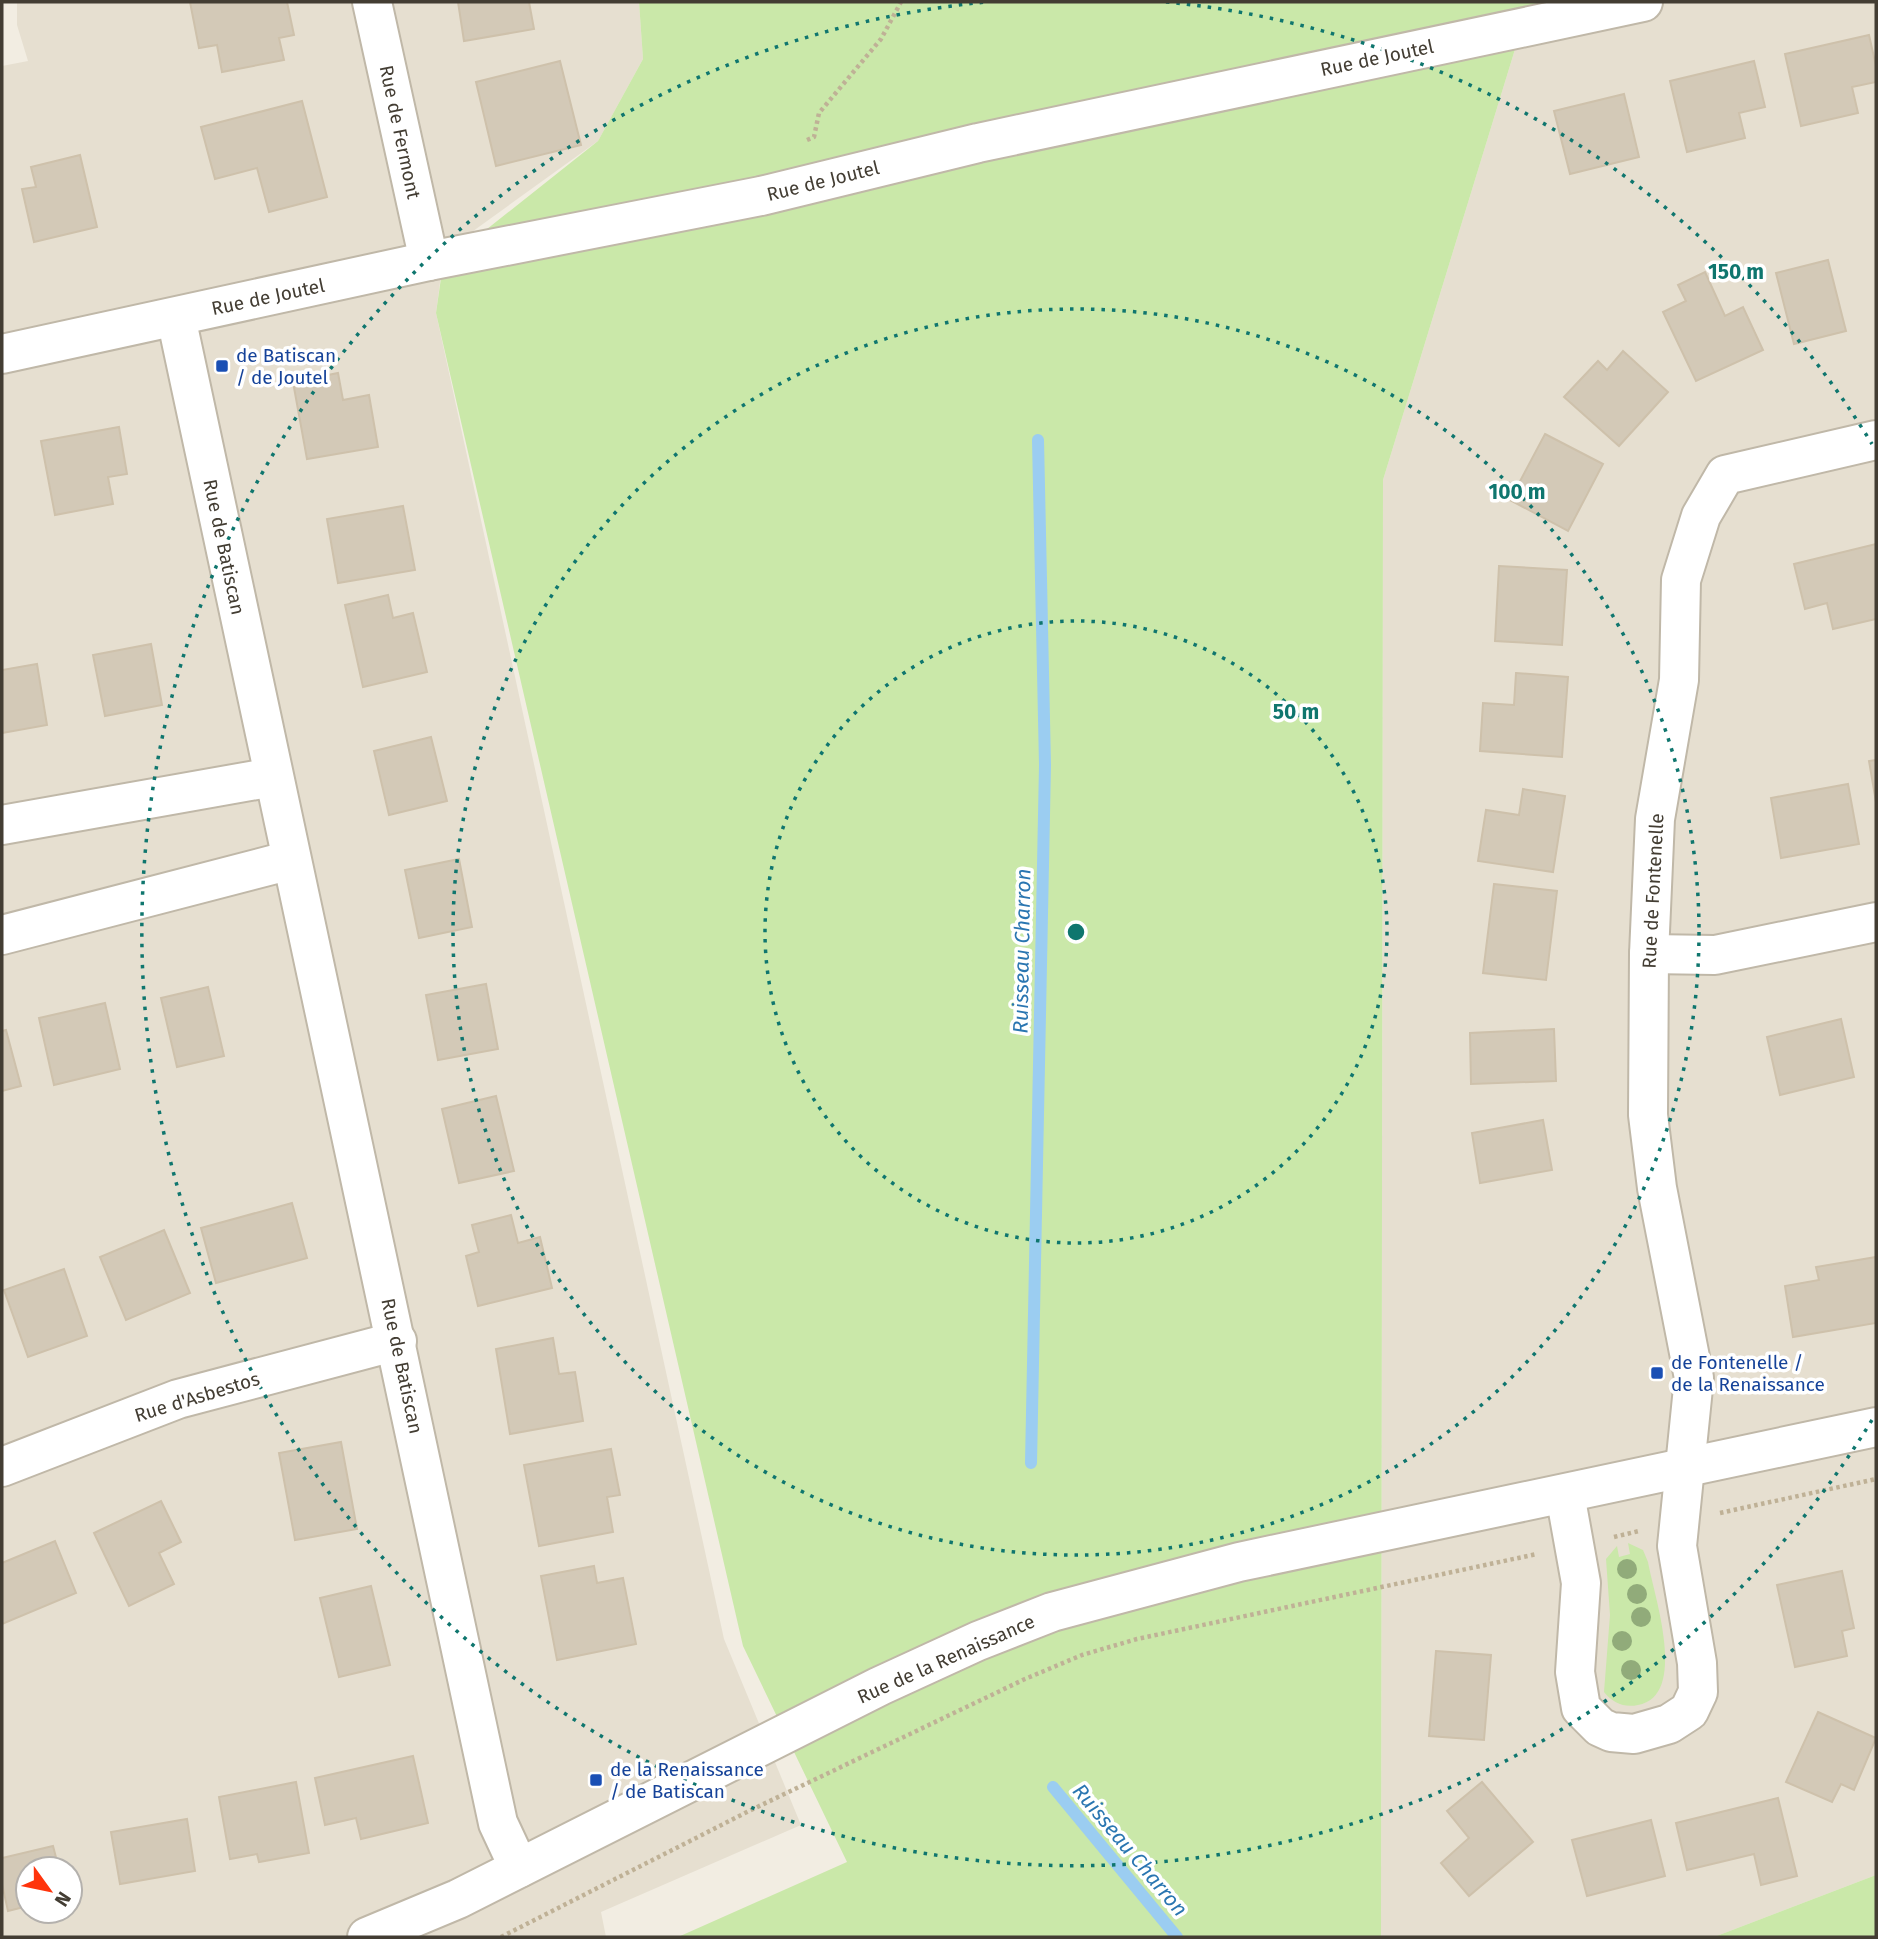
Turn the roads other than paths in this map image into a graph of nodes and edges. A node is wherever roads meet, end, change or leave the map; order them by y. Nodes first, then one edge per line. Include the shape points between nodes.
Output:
1 (372, 2) edge
2 (1643, 2) edge
3 (429, 261) junction
4 (176, 317) junction
5 (2, 354) edge
6 (1876, 440) edge
7 (272, 777) junction
8 (2, 825) edge
9 (291, 860) junction
10 (1876, 922) edge
11 (2, 935) edge
12 (1649, 954) junction
13 (397, 1341) junction
14 (1876, 1427) edge
15 (2, 1468) edge
16 (1686, 1468) junction
17 (1565, 1494) junction
18 (519, 1868) junction
19 (367, 1937) edge

1 - 3 street, Rue de Fermont
2 - 3 street, Rue de Joutel via 978,143 761,196
3 - 4 street, Rue de Joutel
4 - 5 street, Rue de Joutel
4 - 7 street, Rue de Batiscan
6 - 12 street, Rue de Fontenelle via 1725,475 1701,516 1681,580 1679,680 1655,819
7 - 8 street
7 - 9 street, Rue de Batiscan
9 - 11 street
9 - 13 street, Rue de Batiscan
10 - 12 street via 1715,955
12 - 16 street, Rue de Fontenelle via 1648,1115 1657,1188 1694,1378
13 - 15 street, Rue d'Asbestos via 178,1399
13 - 18 street, Rue de Batiscan via 498,1823
14 - 16 street, Rue de la Renaissance
16 - 17 street, Rue de la Renaissance
16 - 17 street via 1677,1546 1698,1692 1680,1719 1652,1731 1611,1732 1581,1708 1575,1672 1581,1583
17 - 18 street, Rue de la Renaissance via 1228,1565 1028,1621 880,1686
18 - 19 street, Rue de la Renaissance

